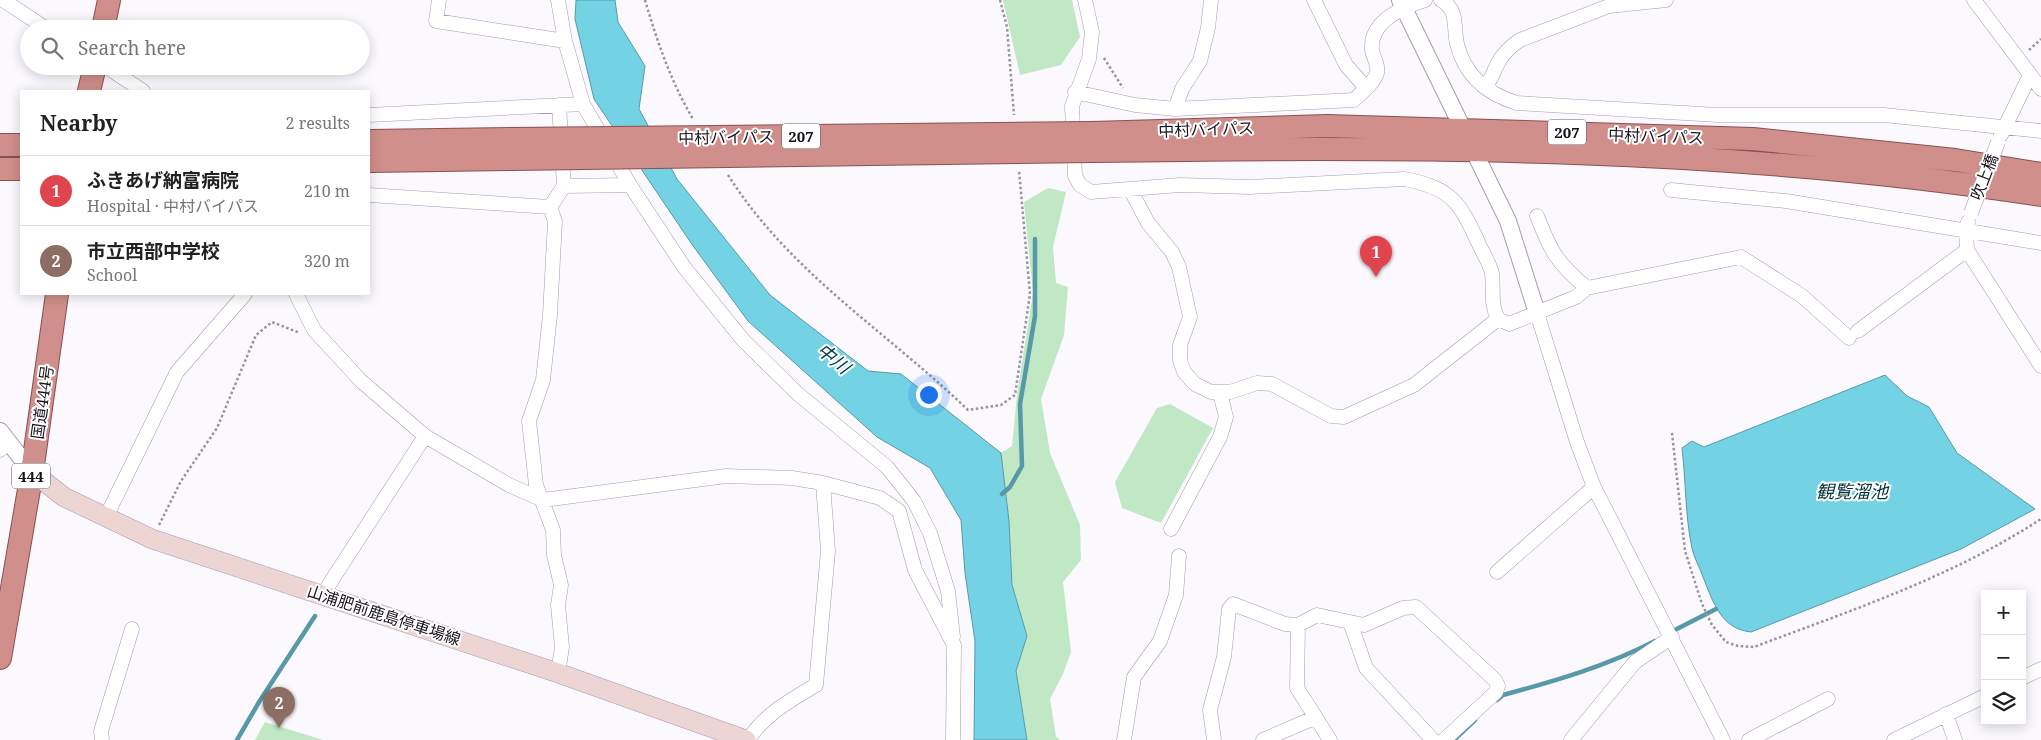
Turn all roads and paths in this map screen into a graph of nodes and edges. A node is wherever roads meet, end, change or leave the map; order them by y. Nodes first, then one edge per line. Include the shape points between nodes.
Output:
1 (2, 0) edge
2 (109, 0) edge
3 (439, 0) edge
4 (558, 0) edge
5 (645, 0) edge
6 (1000, 0) edge
7 (1085, 0) edge
8 (1211, 0) edge
9 (1314, 0) edge
10 (1425, 0) edge
11 (1441, 0) edge
12 (1666, 0) edge
13 (1974, 0) edge
14 (1402, 3) edge
15 (33, 20) edge
16 (105, 20) edge
17 (1092, 32) junction
18 (565, 41) junction
19 (93, 75) edge
20 (119, 75) edge
21 (2030, 75) junction
22 (1366, 88) junction
23 (1484, 88) junction
24 (2041, 89) edge
25 (90, 90) edge
26 (141, 90) edge
27 (1075, 92) junction
28 (583, 104) junction
29 (559, 105) junction
30 (1135, 105) junction
31 (1175, 109) junction
32 (370, 115) edge
33 (1014, 116) dead end
34 (695, 122) dead end
35 (2004, 127) junction
36 (2041, 131) edge
37 (1467, 139) junction
38 (370, 141) edge
39 (0, 145) edge
40 (20, 145) edge
41 (511, 149) junction
42 (370, 161) edge
43 (1019, 165) dead end
44 (0, 169) edge
45 (20, 169) edge
46 (724, 169) dead end
47 (2041, 174) edge
48 (630, 185) junction
49 (564, 186) junction
50 (1130, 189) junction
51 (1672, 190) dead end
52 (370, 195) edge
53 (2041, 195) edge
54 (550, 207) junction
55 (1536, 216) dead end
56 (1966, 230) junction
57 (2041, 244) edge
58 (1967, 250) junction
59 (1587, 288) junction
60 (57, 295) edge
61 (244, 295) edge
62 (296, 295) edge
63 (1537, 313) junction
64 (1498, 319) junction
65 (314, 330) junction
66 (2041, 366) edge
67 (1220, 393) junction
68 (1672, 433) dead end
69 (425, 436) junction
70 (3, 441) edge
71 (32, 472) junction
72 (823, 483) junction
73 (1594, 487) junction
74 (543, 500) junction
75 (914, 501) junction
76 (898, 511) junction
77 (106, 517) junction
78 (2041, 518) edge
79 (1172, 528) dead end
80 (152, 539) junction
81 (1179, 556) dead end
82 (1497, 572) dead end
83 (323, 594) junction
84 (1350, 622) junction
85 (1298, 625) junction
86 (132, 628) dead end
87 (1669, 632) junction
88 (954, 645) junction
89 (0, 658) edge
90 (2041, 669) edge
91 (558, 673) junction
92 (2026, 676) edge
93 (1981, 698) edge
94 (1828, 699) dead end
95 (1946, 714) junction
96 (1314, 718) junction
97 (718, 735) edge
98 (102, 740) edge
99 (747, 740) edge
100 (953, 740) edge
101 (1124, 740) edge
102 (1214, 740) edge
103 (1263, 740) edge
104 (1330, 740) edge
105 (1432, 740) edge
106 (1444, 740) edge
107 (1571, 740) edge
108 (1723, 740) edge
109 (1749, 740) edge
110 (1894, 740) edge
111 (1955, 740) edge

1 - 15 street
2 - 16 highway
3 - 18 street via 436,21
4 - 18 street
5 - 34 path via 660,50 681,99
6 - 33 path via 1007,27
7 - 17 street
8 - 31 street via 1200,61 1182,89
9 - 22 street via 1346,65
10 - 14 street
11 - 23 street via 1448,4 1455,16 1457,44 1463,61
12 - 23 street via 1609,6 1520,40 1508,48
13 - 21 street
14 - 22 street via 1381,23 1374,36 1372,50 1378,66 1376,75
14 - 37 street
17 - 27 street via 1090,59
17 - 30 path via 1112,73
18 - 28 street
19 - 25 highway
20 - 26 street
21 - 24 street
21 - 35 street, 吹上橋
22 - 31 street via 1354,100
23 - 35 street via 1517,103 1718,115 1884,115
27 - 30 street
27 - 50 street via 1072,106 1075,176 1080,185 1091,192
28 - 29 street
28 - 48 street
29 - 32 street
29 - 49 street
30 - 31 street
35 - 36 street
35 - 56 street, 吹上橋, bridge
37 - 41 highway, 中村バイパス / 207, bridge via 1327,126 1092,142
37 - 47 highway, 中村バイパス / 207 via 1753,139 1955,160
37 - 53 highway, 中村バイパス / 207 via 1544,150 1751,162 1960,182
37 - 63 street via 1508,221
38 - 41 highway, 中村バイパス / 207
39 - 40 highway
41 - 42 highway, 中村バイパス / 207
43 - 46 path via 1030,294 1015,395 1002,405 968,410 789,254 751,211
44 - 45 highway
48 - 49 street
48 - 75 street via 684,268 743,340 798,394 887,467
49 - 54 street
50 - 64 street via 1404,179 1428,183 1446,193 1463,210 1492,273 1492,308
50 - 67 street via 1148,223 1172,252 1179,267 1190,317 1180,345 1184,372 1195,384
51 - 56 street via 1786,201
52 - 54 street
54 - 74 street via 555,221 550,315 543,380 529,421 536,485
55 - 59 street via 1552,253
56 - 57 street
56 - 58 street, 吹上橋
58 - 59 street via 1854,334 1741,257
58 - 66 street
59 - 63 street via 1576,297
60 - 71 highway, 国道444号 / 444
61 - 77 street via 176,372
62 - 65 street
63 - 64 street via 1510,324
63 - 73 street
64 - 67 street via 1414,385 1344,417 1331,416 1272,384 1256,383
65 - 69 street via 361,382
65 - 80 path via 300,333 272,322 256,335 217,428 181,481
67 - 79 street via 1226,417 1220,437
68 - 78 path via 1685,551 1712,626 1726,642 1738,646 1754,647 1906,589 1966,562
69 - 74 street via 509,485
69 - 83 street
70 - 71 street, 444
71 - 77 main road, 山浦肥前鹿島停車場線 via 64,497
71 - 89 highway, 国道444号 / 444
72 - 74 street via 792,478 726,476
72 - 76 street via 880,498
72 - 99 street via 828,550 816,685 775,709
73 - 82 street
73 - 87 street
74 - 91 street via 553,530 554,555 561,585 558,605 562,647
75 - 76 street
75 - 88 street via 930,533 948,591
76 - 88 street via 915,570
77 - 80 main road, 山浦肥前鹿島停車場線
80 - 83 main road, 山浦肥前鹿島停車場線
81 - 101 street via 1176,595 1160,641 1134,677
83 - 91 main road, 山浦肥前鹿島停車場線
84 - 85 street via 1317,615
84 - 105 street via 1366,668
84 - 106 street via 1364,625 1403,608 1416,607 1495,680 1496,692
85 - 96 street via 1297,688
85 - 102 street via 1285,624 1233,604 1229,609 1224,657 1210,710
86 - 98 street via 101,731
87 - 107 street via 1635,662
87 - 108 street
88 - 100 street
90 - 92 street
91 - 97 main road, 山浦肥前鹿島停車場線
93 - 95 street
94 - 109 street
95 - 110 street
95 - 111 street
96 - 103 street
96 - 104 street
97 - 99 main road, 山浦肥前鹿島停車場線

